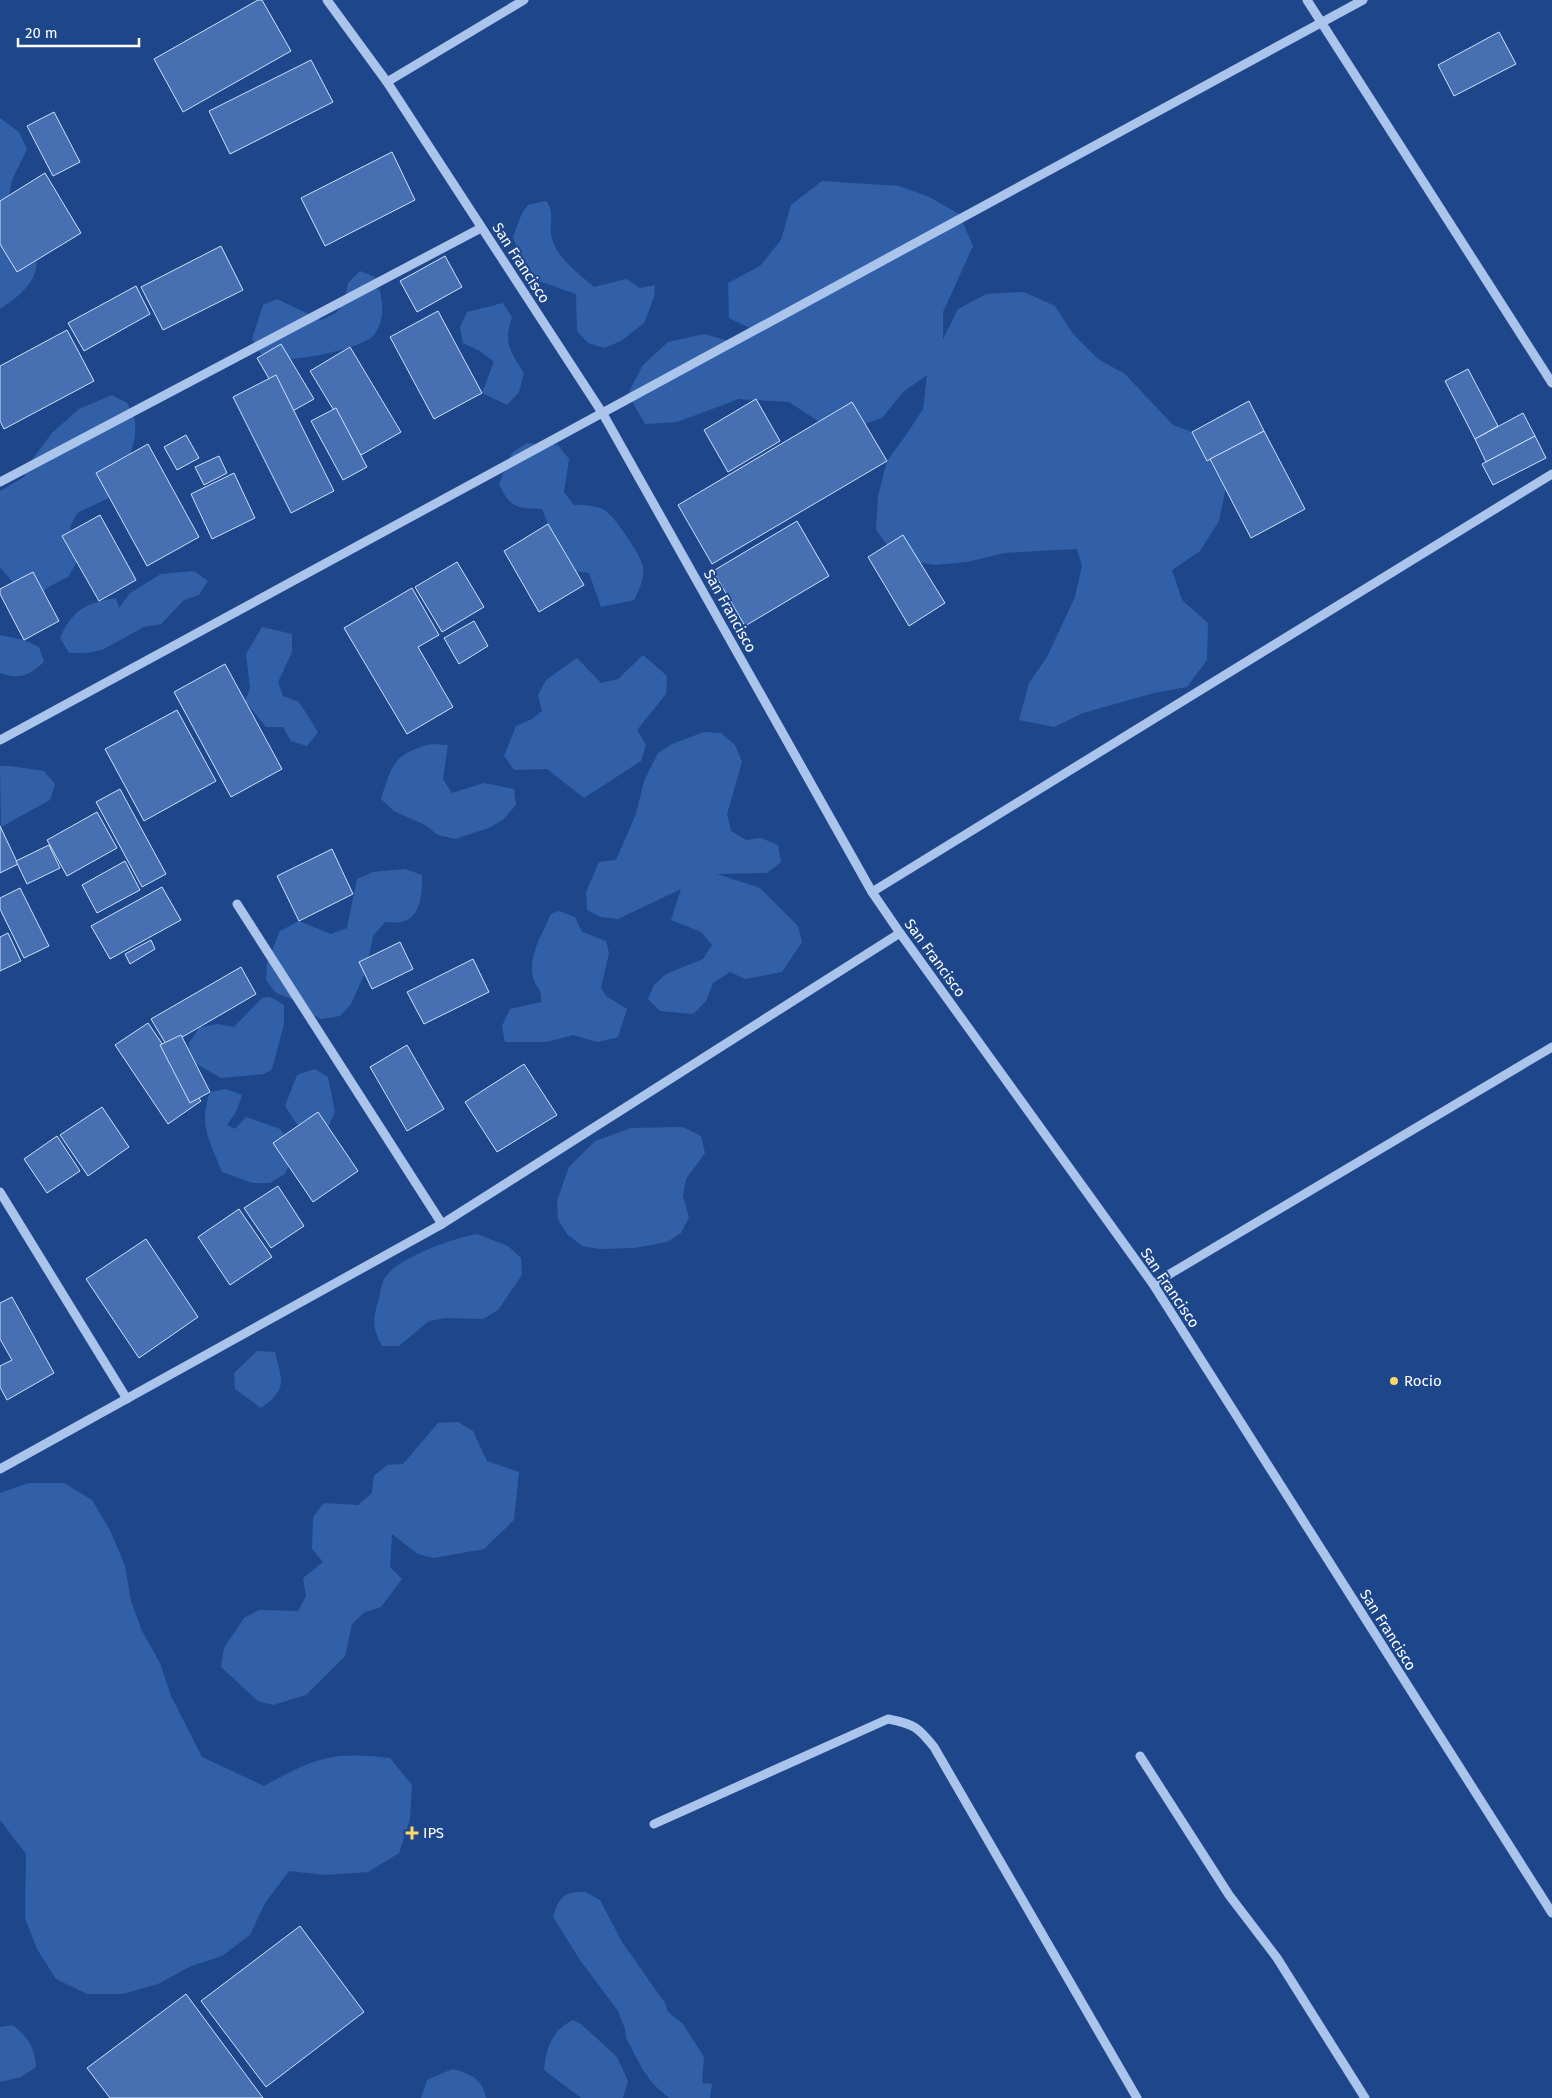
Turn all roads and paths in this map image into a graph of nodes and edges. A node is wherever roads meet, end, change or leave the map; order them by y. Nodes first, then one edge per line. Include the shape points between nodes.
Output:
1 (327, 0) edge
2 (524, 0) edge
3 (1307, 0) edge
4 (1363, 0) edge
5 (1322, 22) junction
6 (387, 82) junction
7 (481, 228) junction
8 (1552, 383) edge
9 (602, 414) junction
10 (1552, 474) edge
11 (0, 482) edge
12 (0, 740) edge
13 (872, 892) junction
14 (237, 904) dead end
15 (900, 933) junction
16 (1552, 1047) edge
17 (0, 1192) edge
18 (442, 1224) junction
19 (1153, 1284) junction
20 (127, 1399) junction
21 (0, 1469) edge
22 (1140, 1756) dead end
23 (654, 1824) dead end
24 (1552, 1913) edge
25 (1137, 2098) edge
26 (1365, 2098) edge

1 - 6 street, San Francisco
2 - 6 street
3 - 5 street
4 - 5 street
5 - 8 street
5 - 9 street
6 - 7 street, San Francisco
7 - 9 street, San Francisco
7 - 11 street
9 - 12 street
9 - 13 street, San Francisco
10 - 13 street
13 - 15 street, San Francisco
14 - 18 street
15 - 18 street
15 - 19 street, San Francisco
16 - 19 street
17 - 20 street
18 - 20 street
19 - 24 street, San Francisco
20 - 21 street
22 - 26 street via 1229,1895 1277,1958
23 - 25 street via 888,1719 919,1729 934,1747

